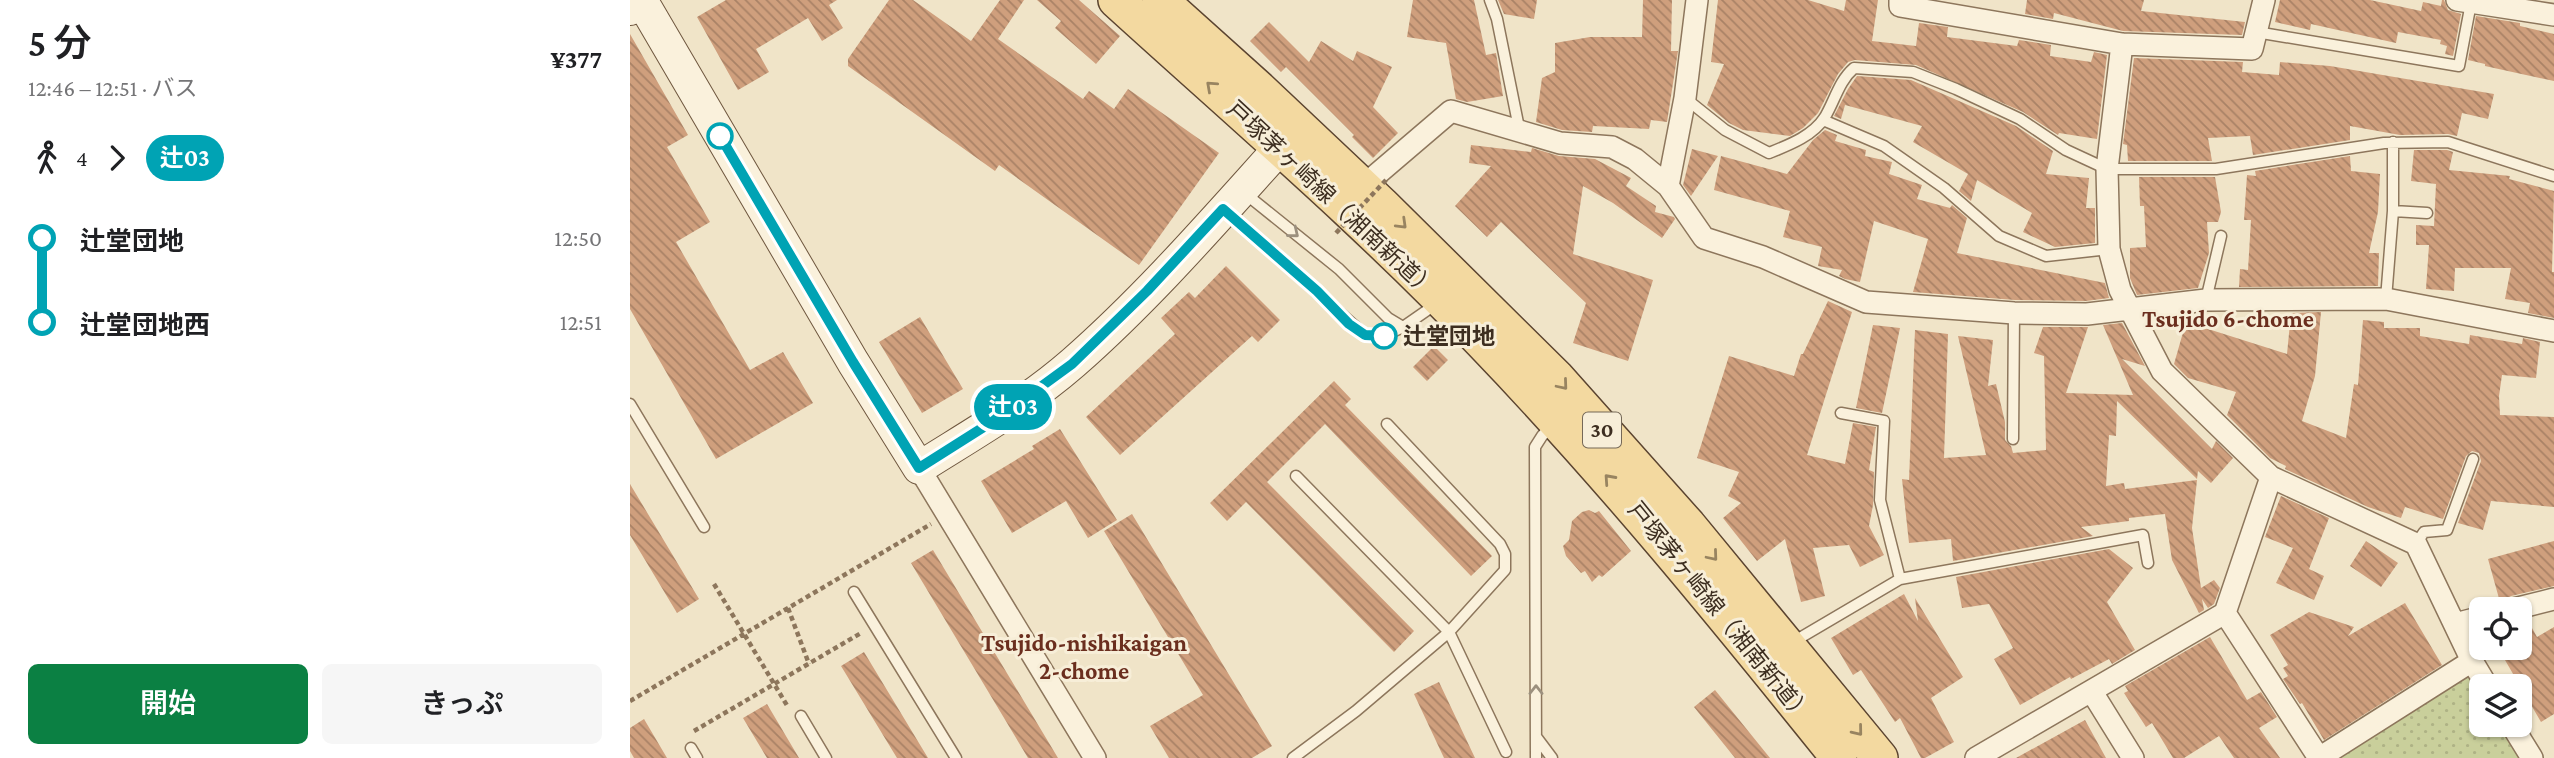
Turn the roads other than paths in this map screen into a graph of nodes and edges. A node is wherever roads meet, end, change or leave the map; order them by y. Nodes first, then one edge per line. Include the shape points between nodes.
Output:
1 (1116, 0) edge
2 (1160, 0) edge
3 (1490, 0) edge
4 (1698, 0) edge
5 (1900, 0) edge
6 (2264, 0) edge
7 (2464, 2) edge
8 (640, 4) edge
9 (2554, 15) edge
10 (2256, 32) junction
11 (2122, 44) junction
12 (1685, 98) junction
13 (1823, 120) junction
14 (1520, 133) junction
15 (1289, 138) junction
16 (2393, 142) junction
17 (2107, 169) junction
18 (2554, 176) edge
19 (1374, 183) junction
20 (1668, 186) junction
21 (1232, 200) junction
22 (2393, 211) junction
23 (2427, 213) dead end
24 (2221, 236) dead end
25 (2109, 249) junction
26 (2386, 299) junction
27 (1441, 300) junction
28 (2206, 300) junction
29 (2131, 309) junction
30 (2014, 313) junction
31 (1403, 327) junction
32 (2554, 331) edge
33 (630, 404) edge
34 (1841, 413) dead end
35 (1556, 421) junction
36 (1387, 424) dead end
37 (2013, 439) dead end
38 (2473, 459) dead end
39 (919, 468) junction
40 (1296, 476) dead end
41 (2271, 477) junction
42 (704, 527) dead end
43 (2416, 544) junction
44 (2148, 563) dead end
45 (1900, 579) junction
46 (854, 592) dead end
47 (2554, 599) edge
48 (2532, 604) edge
49 (2225, 613) junction
50 (2469, 620) edge
51 (2455, 624) junction
52 (1449, 632) junction
53 (1788, 646) junction
54 (2472, 661) junction
55 (2480, 674) edge
56 (2092, 692) junction
57 (802, 716) road end
58 (2519, 737) edge
59 (1536, 738) junction
60 (1506, 752) dead end
61 (826, 758) edge
62 (956, 758) edge
63 (1095, 758) edge
64 (1293, 758) edge
65 (1536, 758) edge
66 (1552, 758) edge
67 (1839, 758) edge
68 (1880, 758) edge
69 (1976, 758) edge
70 (2133, 758) edge
71 (2532, 758) edge

15 -> 1 main road, 戸塚茅ヶ崎線（湘南新道） / 30
2 - 15 main road, 戸塚茅ヶ崎線（湘南新道） / 30
3 - 14 lane
4 - 12 street
5 - 11 street via 1900,6
6 - 10 street
7 - 9 street
7 - 10 lane via 2459,66
8 - 39 street
10 - 11 street via 2252,49
11 - 17 street
12 - 13 lane via 1725,130 1769,153 1801,139
12 - 20 street
13 - 17 lane via 1854,68 1913,72 2020,119 2066,150
13 - 25 lane via 1884,146 1944,188 1999,236 2046,256
14 - 19 street via 1451,111
14 - 20 street via 1560,144 1612,147
15 - 19 main road, 戸塚茅ヶ崎線（湘南新道） / 30
15 - 21 street
15 - 27 main road, 戸塚茅ヶ崎線（湘南新道） / 30 via 1361,222
16 - 17 lane via 2216,169
16 - 18 lane via 2448,142
16 - 22 lane
17 - 25 street
19 -> 53 main road, 戸塚茅ヶ崎線（湘南新道） / 30 via 1556,377
20 - 30 street via 1704,238 1763,257 1866,302
21 -> 31 lane via 1339,269
21 - 31 lane via 1365,335 1384,336
21 - 39 street via 1072,364
22 - 23 lane
22 - 26 lane
24 - 28 lane
25 - 29 street via 2120,290
26 - 28 street
26 - 32 street
27 - 31 lane
27 - 35 main road, 戸塚茅ヶ崎線（湘南新道） / 30
28 - 29 street
29 - 30 street
29 - 41 street via 2162,371
30 - 37 lane
33 - 42 lane
34 - 45 lane via 1884,421 1880,500
59 -> 35 lane via 1535,447
67 -> 35 main road, 戸塚茅ヶ崎線（湘南新道） / 30 via 1625,495
36 - 52 lane via 1505,554 1505,570
38 - 43 lane via 2447,530 2424,532
39 - 63 street
40 - 52 lane
41 - 43 street
41 - 49 street
43 - 51 street
44 - 45 lane via 2143,535
45 - 53 lane
46 - 62 lane
47 - 48 street
49 - 54 street via 2319,758
49 - 56 street
50 - 51 street
51 - 54 street
52 - 60 lane
52 - 64 lane
53 -> 68 main road, 戸塚茅ヶ崎線（湘南新道） / 30
54 - 55 street
56 - 69 street
56 - 70 street
57 - 61 lane
58 - 71 street
59 - 65 lane
59 - 66 lane

